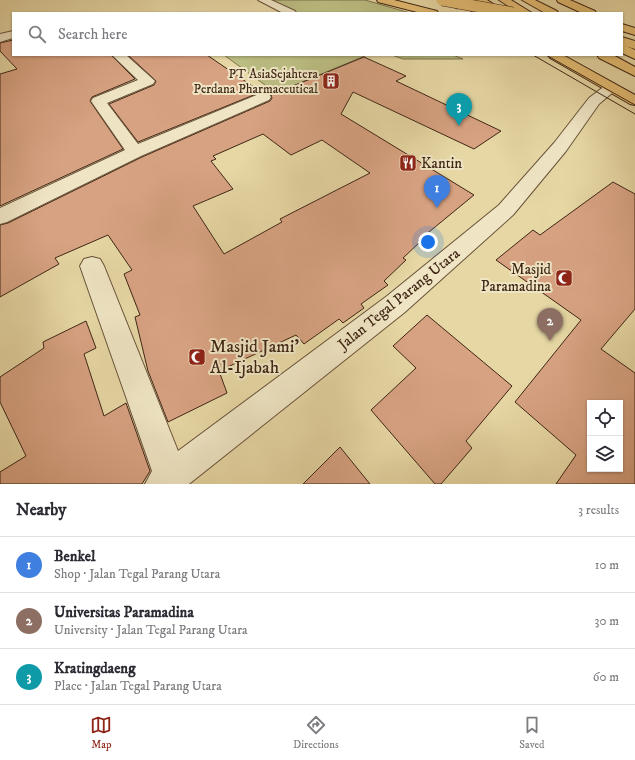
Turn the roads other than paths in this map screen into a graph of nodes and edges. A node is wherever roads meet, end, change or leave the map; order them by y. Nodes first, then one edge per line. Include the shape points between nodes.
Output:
1 (263, 0) edge
2 (382, 0) edge
3 (442, 0) edge
4 (463, 0) edge
5 (480, 0) edge
6 (504, 0) edge
7 (527, 0) edge
8 (562, 0) edge
9 (289, 12) edge
10 (429, 12) edge
11 (481, 12) edge
12 (500, 12) edge
13 (508, 12) edge
14 (525, 12) edge
15 (551, 12) edge
16 (589, 12) edge
17 (627, 29) edge
18 (12, 34) edge
19 (635, 35) edge
20 (0, 38) edge
21 (623, 41) edge
22 (635, 45) edge
23 (623, 49) edge
24 (635, 55) edge
25 (119, 56) edge
26 (556, 56) edge
27 (575, 56) edge
28 (604, 56) edge
29 (635, 72) edge
30 (611, 88) junction
31 (635, 89) edge
32 (264, 97) dead end
33 (635, 101) edge
34 (135, 152) junction
35 (0, 217) edge
36 (92, 266) dead end
37 (166, 480) edge

1 - 9 street
2 - 10 main road
3 - 13 main road, bridge
4 - 11 main road
5 - 12 main road
6 - 14 main road
7 - 15 main road
8 - 16 main road
17 - 19 main road
18 - 20 street
21 - 22 main road
23 - 24 main road
25 - 34 street via 148,81 98,101
26 - 30 main road
27 - 31 main road
28 - 29 main road
30 - 33 main road
30 - 37 street, Jalan Tegal Parang Utara via 594,101 560,147 506,210 396,304
32 - 34 street
34 - 35 street
36 - 37 street

